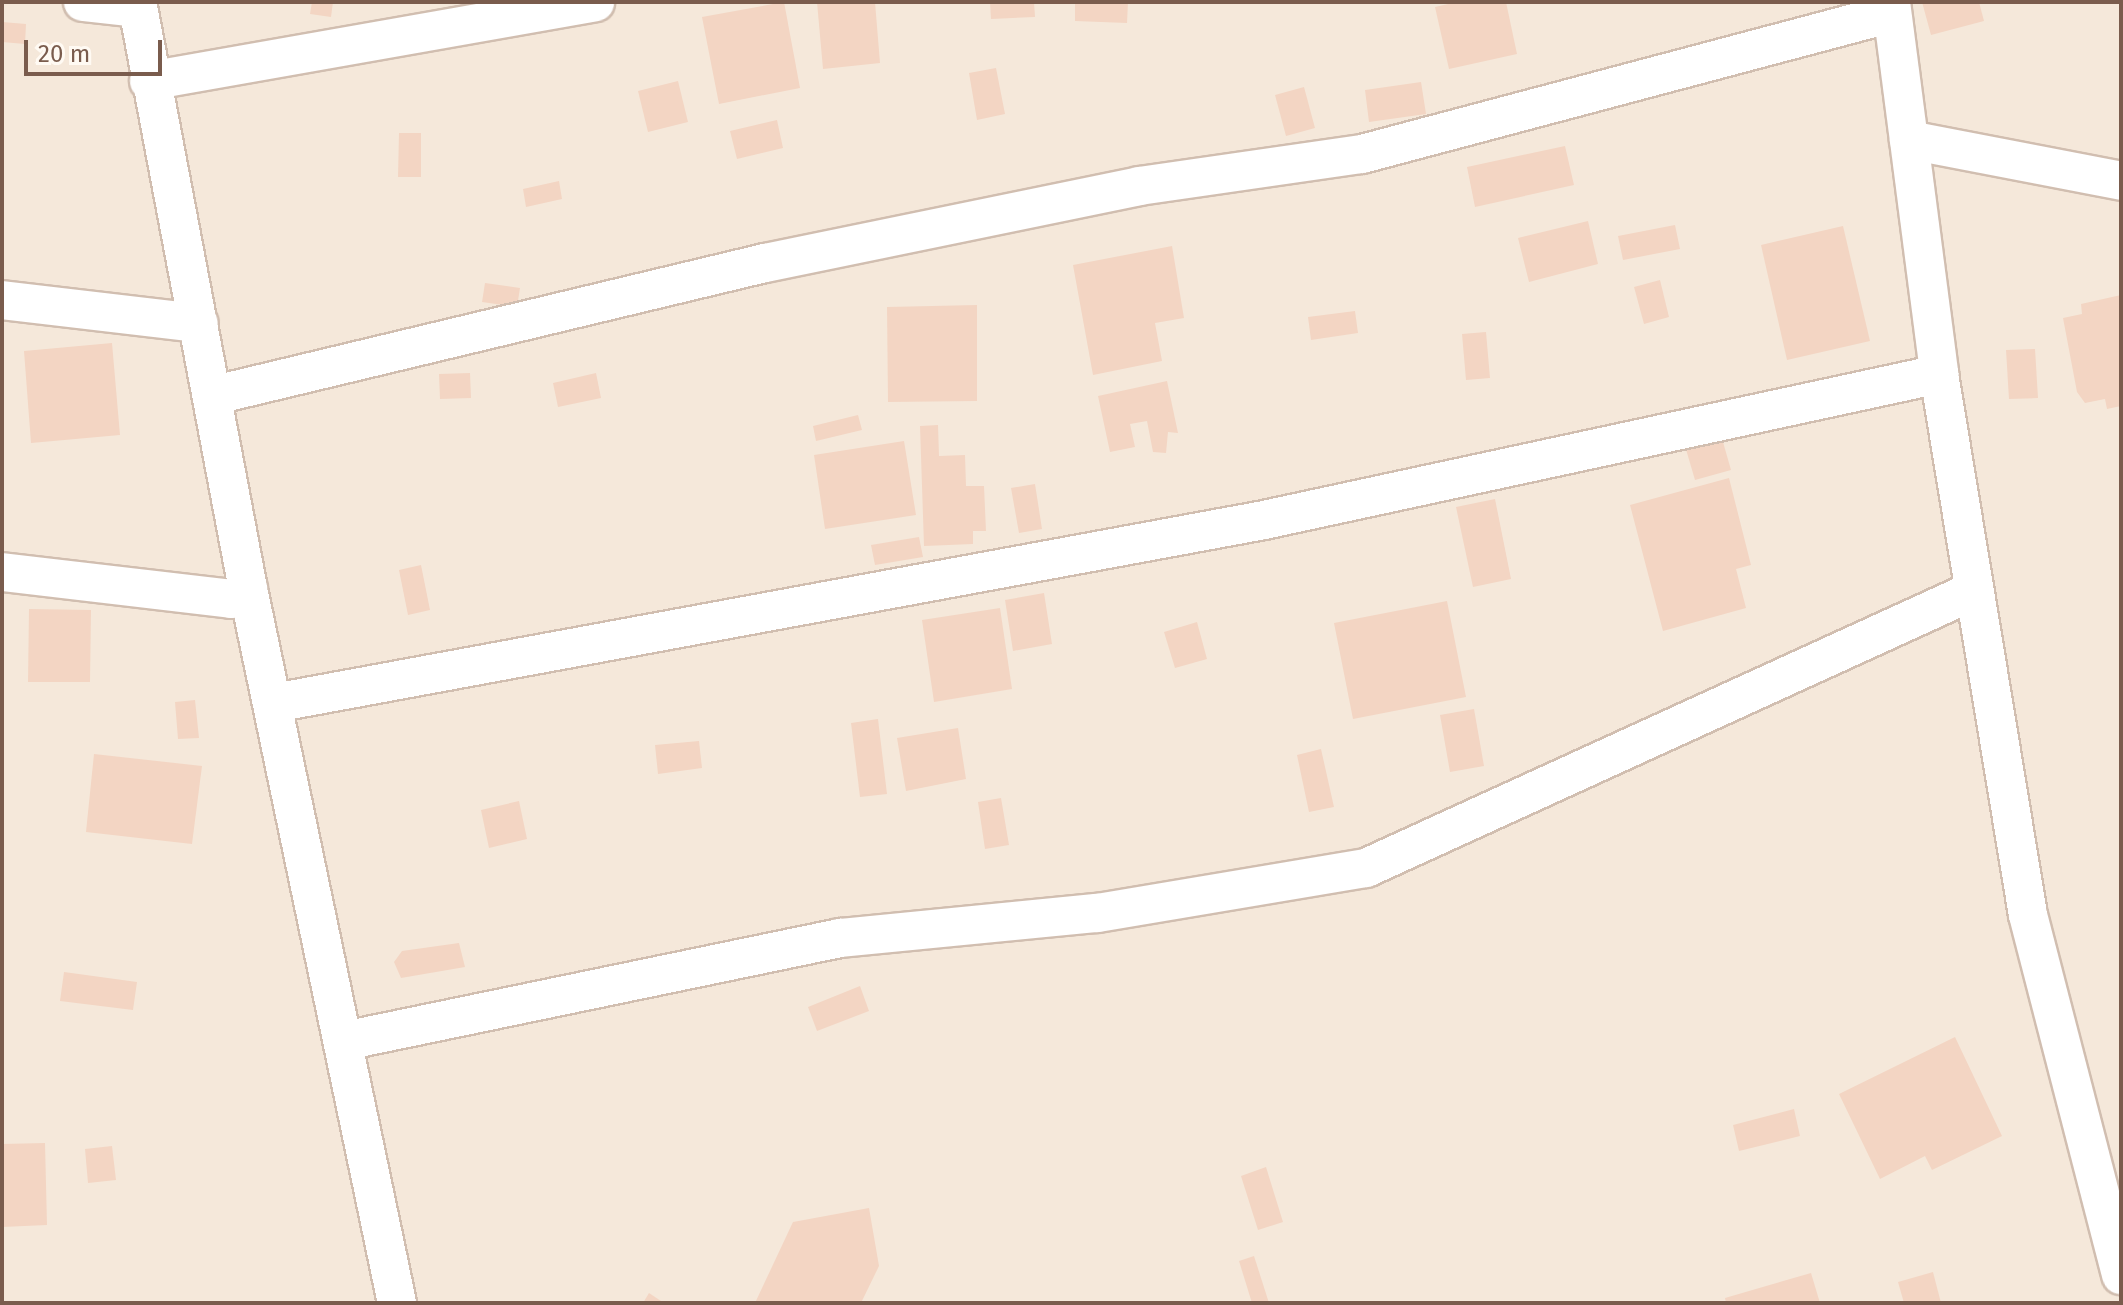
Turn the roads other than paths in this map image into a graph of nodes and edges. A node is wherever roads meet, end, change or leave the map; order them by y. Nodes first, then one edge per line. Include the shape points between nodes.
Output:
1 (83, 2) edge
2 (595, 2) edge
3 (138, 5) edge
4 (1891, 8) edge
5 (149, 81) junction
6 (1909, 140) junction
7 (2121, 181) edge
8 (2, 300) edge
9 (199, 323) junction
10 (1939, 374) junction
11 (215, 395) junction
12 (2, 572) edge
13 (248, 589) junction
14 (1973, 591) junction
15 (274, 703) junction
16 (344, 1041) junction
17 (2121, 1275) edge
18 (397, 1303) edge

1 - 3 street
2 - 5 street
3 - 5 street
4 - 6 street
4 - 11 street via 1362,154 1139,186 765,263
5 - 9 street
6 - 7 street
6 - 10 street
8 - 9 street
9 - 11 street
10 - 14 street
10 - 15 street via 1264,520
11 - 13 street
12 - 13 street via 231,599
13 - 15 street
14 - 16 street via 1366,868 1097,913 840,938
14 - 17 street via 2028,915
15 - 16 street
16 - 18 street

